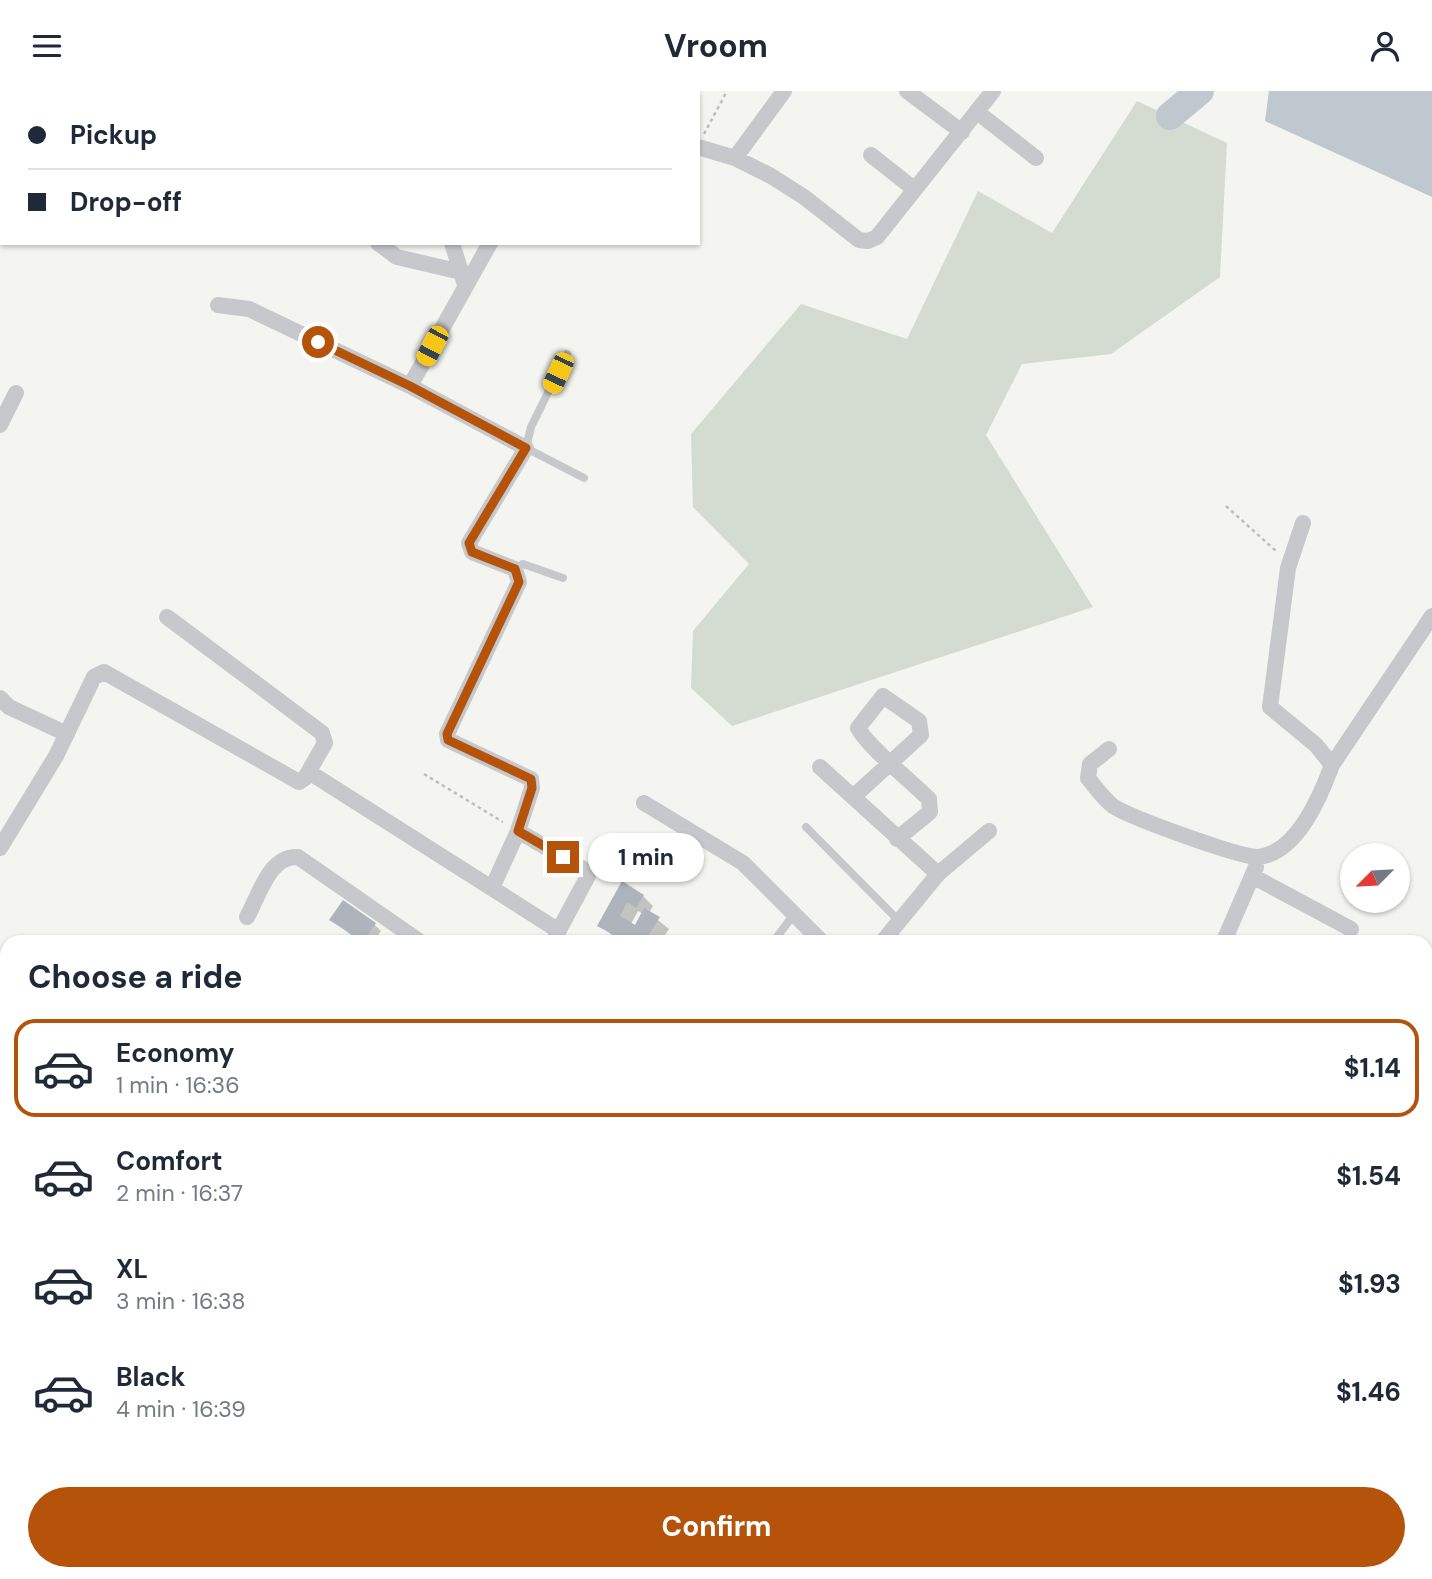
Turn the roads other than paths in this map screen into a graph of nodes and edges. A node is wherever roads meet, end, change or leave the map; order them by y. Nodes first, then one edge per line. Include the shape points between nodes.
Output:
1 (784, 91) edge
2 (906, 91) edge
3 (993, 91) edge
4 (977, 112) junction
5 (962, 132) junction
6 (700, 146) edge
7 (871, 155) dead end
8 (735, 158) junction
9 (1036, 158) dead end
10 (914, 189) junction
11 (381, 245) edge
12 (453, 245) edge
13 (488, 245) edge
14 (463, 279) junction
15 (218, 305) dead end
16 (567, 354) dead end
17 (410, 386) junction
18 (16, 393) dead end
19 (0, 425) edge
20 (526, 448) junction
21 (584, 478) dead end
22 (1303, 523) dead end
23 (515, 569) junction
24 (563, 578) dead end
25 (1432, 616) edge
26 (167, 617) dead end
27 (0, 698) edge
28 (67, 734) junction
29 (1109, 749) dead end
30 (1332, 765) junction
31 (820, 767) dead end
32 (309, 772) junction
33 (853, 797) junction
34 (644, 803) dead end
35 (806, 827) dead end
36 (518, 831) junction
37 (989, 831) dead end
38 (897, 839) junction
39 (0, 848) edge
40 (1258, 857) junction
41 (938, 874) junction
42 (1254, 877) junction
43 (492, 888) junction
44 (794, 915) junction
45 (247, 918) dead end
46 (899, 921) junction
47 (1351, 929) dead end
48 (410, 935) edge
49 (555, 935) edge
50 (557, 935) edge
51 (779, 935) edge
52 (815, 935) edge
53 (888, 935) edge
54 (1227, 935) edge

1 - 8 street
2 - 5 street
3 - 4 street
4 - 5 street
4 - 9 street
5 - 10 street
6 - 8 street
7 - 10 street
8 - 10 street via 804,197 859,240 877,237
11 - 14 street via 408,261
12 - 14 street
13 - 14 street
14 - 17 street
15 - 17 street via 248,309
16 - 20 lane via 531,427
17 - 20 street
18 - 19 street
20 - 21 lane
20 - 23 street via 469,543 472,552
22 - 30 street via 1289,562 1270,706
23 - 24 lane via 532,565
23 - 36 street via 519,582 447,734 451,745 531,779
25 - 30 street
26 - 32 street via 323,733 325,743
27 - 28 street via 9,708
28 - 32 street via 94,677 104,672 299,782
28 - 39 street
29 - 40 street via 1090,764 1087,778 1113,806 1150,825
30 - 40 street via 1314,813 1279,848
31 - 33 street
32 - 43 street
33 - 38 street
33 - 38 street via 891,761 931,805 930,812
34 - 44 street via 743,863
35 - 46 lane
36 - 43 street
36 - 50 street via 588,876
37 - 41 street
38 - 41 street
40 - 42 street
41 - 46 street
42 - 47 street
42 - 54 street
43 - 49 street
44 - 51 lane
44 - 52 street
45 - 48 street via 276,862 285,856 298,857
46 - 53 street

